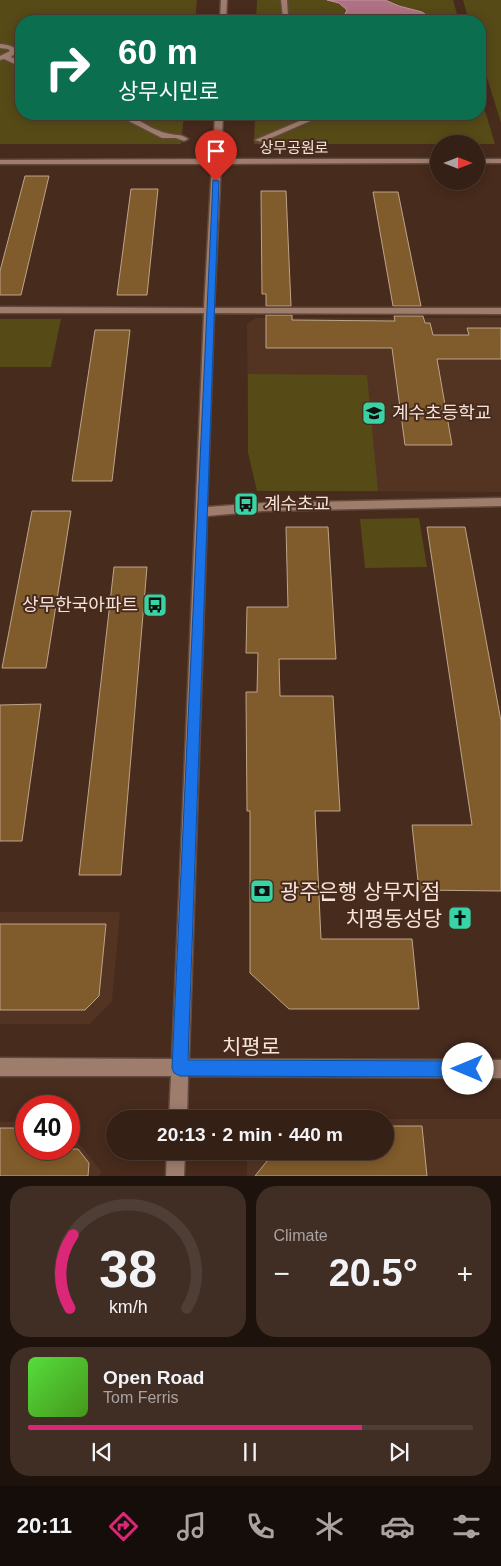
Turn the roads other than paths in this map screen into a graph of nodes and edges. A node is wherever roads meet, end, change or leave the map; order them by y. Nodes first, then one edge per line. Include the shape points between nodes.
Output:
1 (224, 0) edge
2 (284, 0) edge
3 (223, 15) edge
4 (284, 15) edge
5 (0, 46) edge
6 (6, 56) edge
7 (132, 120) edge
8 (219, 120) edge
9 (307, 120) edge
10 (165, 136) junction
11 (184, 139) dead end
12 (259, 140) dead end
13 (170, 146) dead end
14 (217, 161) junction
15 (430, 161) edge
16 (485, 161) edge
17 (501, 161) edge
18 (0, 162) edge
19 (0, 310) edge
20 (209, 311) junction
21 (501, 311) edge
22 (501, 502) edge
23 (201, 512) junction
24 (0, 1067) edge
25 (180, 1068) junction
26 (501, 1069) edge
27 (178, 1110) edge
28 (176, 1160) edge
29 (175, 1176) edge

1 - 3 street
2 - 4 street
5 - 6 street via 14,51
7 - 10 street
8 - 14 street
9 - 12 street
10 - 11 street
10 - 13 street via 164,141
14 - 15 street, 상무공원로
14 - 18 street, 상무공원로
14 - 20 street
16 - 17 street
19 - 20 street
20 - 21 street
20 - 23 street
22 - 23 street via 263,507
23 - 25 street
24 - 25 street, 치평로
25 - 26 street, 치평로
25 - 27 street
28 - 29 street

